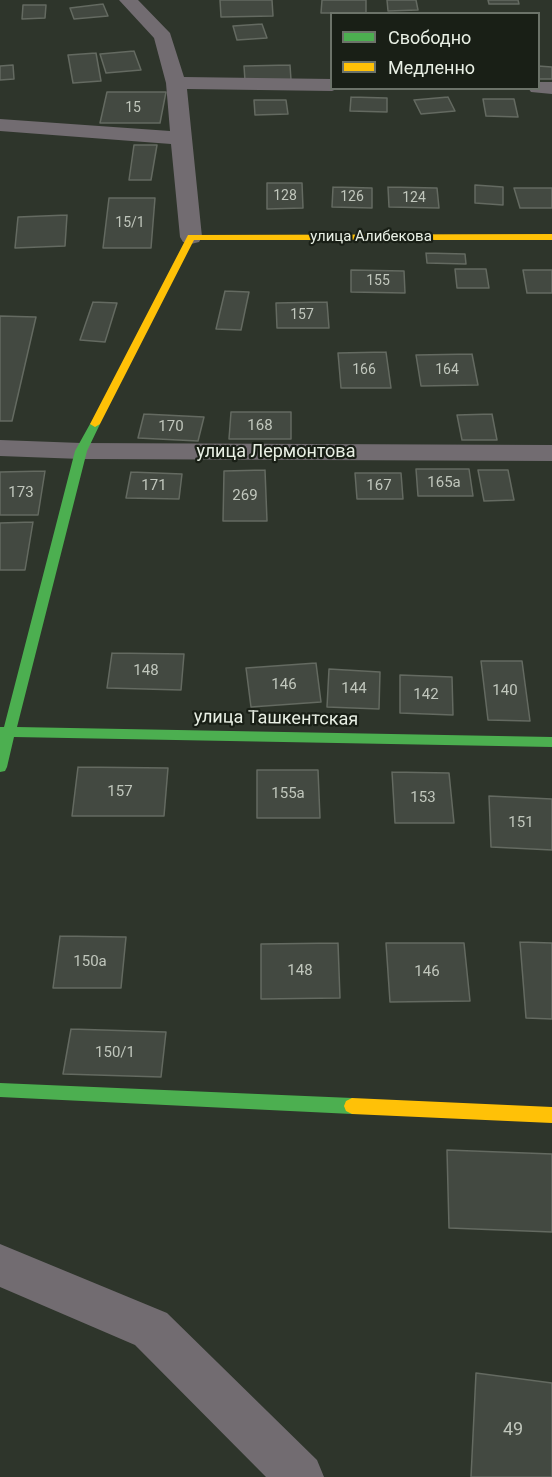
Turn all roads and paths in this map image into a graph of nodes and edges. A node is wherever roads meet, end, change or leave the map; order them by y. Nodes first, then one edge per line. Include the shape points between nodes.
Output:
1 (129, 0) edge
2 (176, 83) junction
3 (330, 85) edge
4 (0, 125) edge
5 (181, 138) junction
6 (191, 237) junction
7 (552, 237) edge
8 (0, 448) edge
9 (81, 451) junction
10 (552, 453) edge
11 (4, 732) edge
12 (552, 742) edge
13 (0, 767) edge
14 (0, 1090) edge
15 (552, 1115) edge
16 (0, 1265) edge
17 (300, 1477) edge

1 - 2 street via 163,37
2 - 3 street
2 - 5 street
4 - 5 street
5 - 6 street
6 - 7 street, улица Алибекова
6 - 9 street
8 - 9 street, улица Лермонтова
9 - 10 street, улица Лермонтова
9 - 11 street
11 - 12 street, улица Ташкентская
11 - 13 street
14 - 15 street
16 - 17 street via 151,1329

